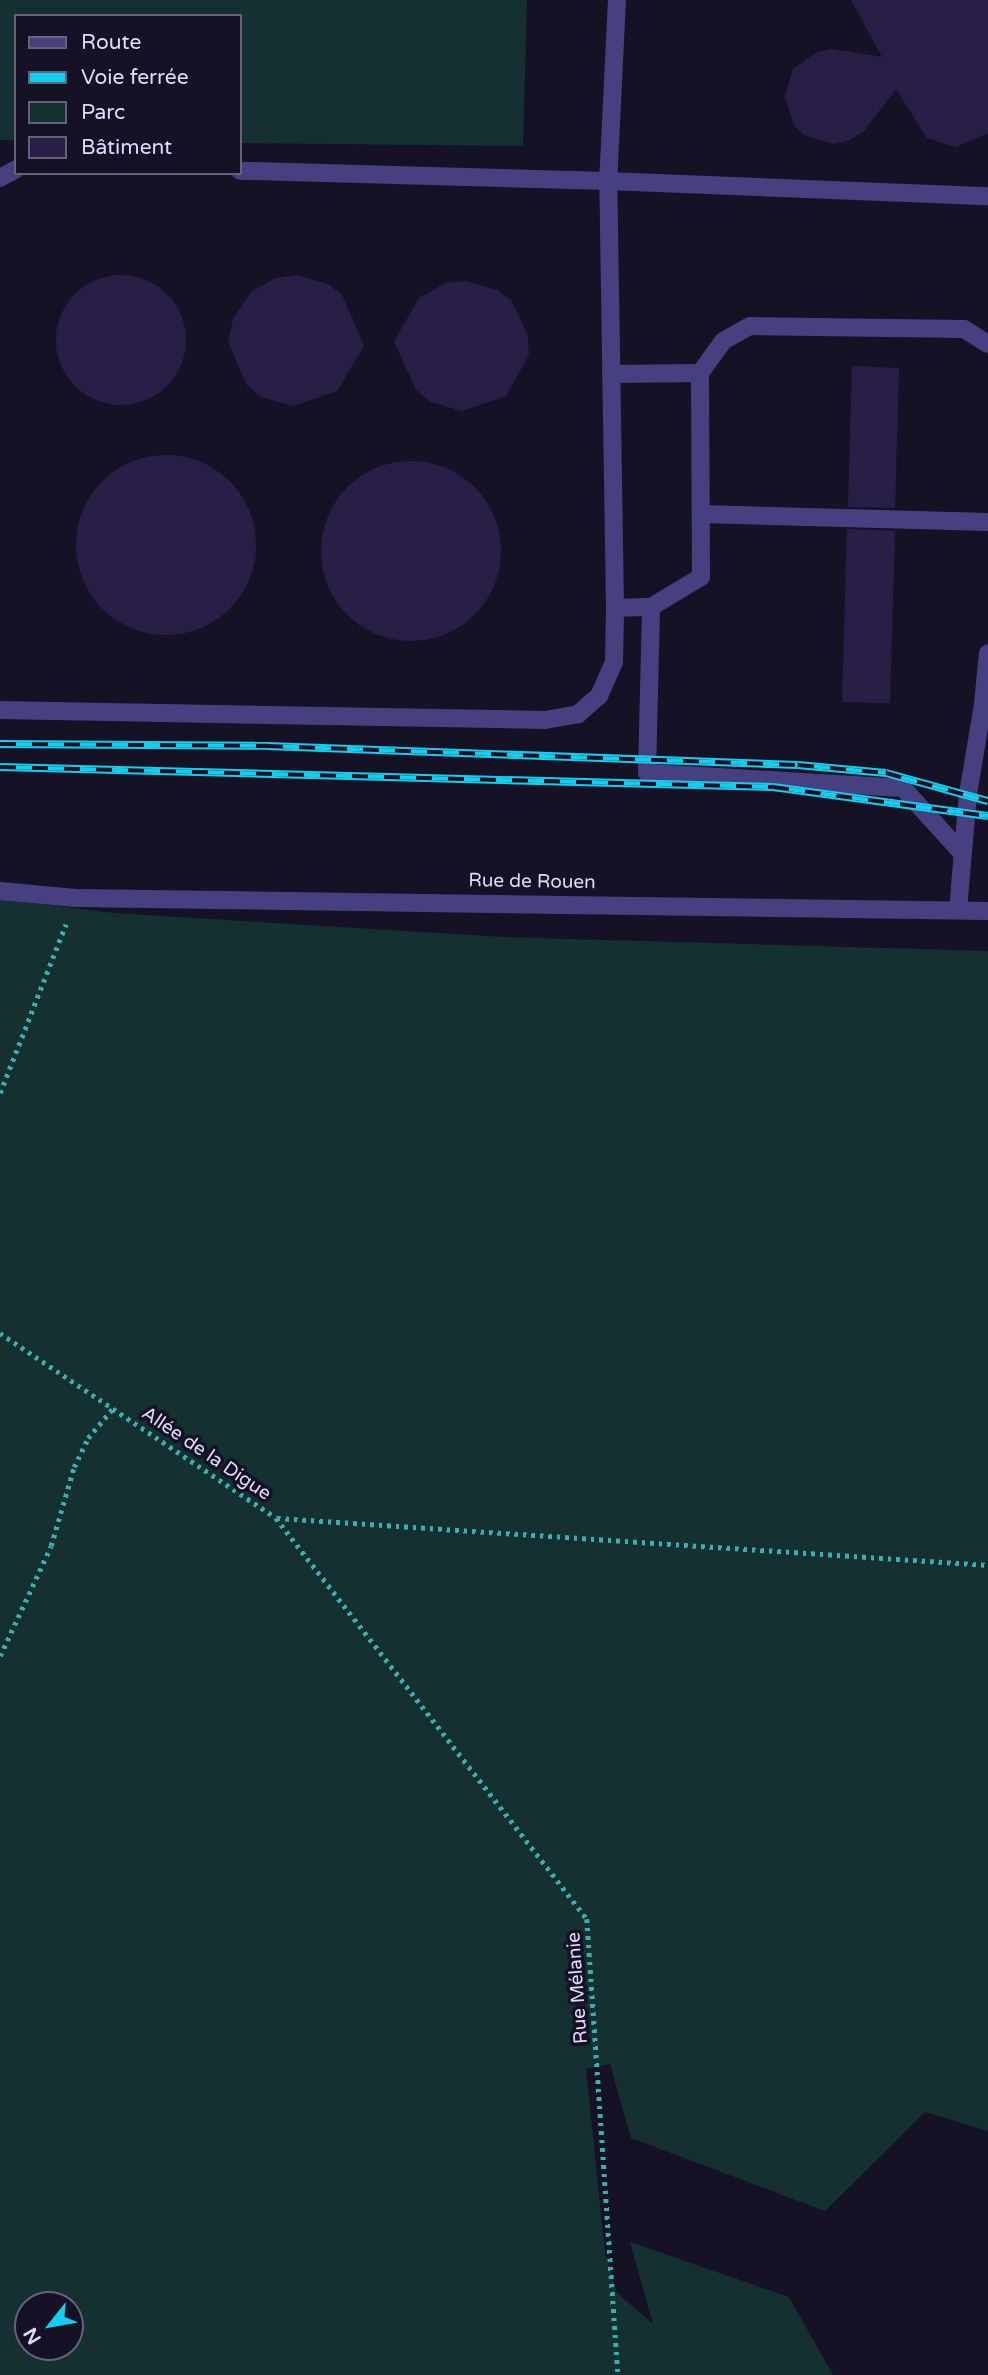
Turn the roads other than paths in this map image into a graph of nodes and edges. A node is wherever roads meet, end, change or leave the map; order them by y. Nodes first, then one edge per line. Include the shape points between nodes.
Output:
1 (617, 0) edge
2 (242, 171) edge
3 (608, 181) junction
4 (988, 196) edge
5 (988, 344) edge
6 (700, 373) junction
7 (611, 374) junction
8 (701, 514) junction
9 (988, 522) edge
10 (651, 607) junction
11 (615, 608) junction
12 (988, 653) edge
13 (986, 705) edge
14 (0, 710) edge
15 (961, 852) junction
16 (0, 891) edge
17 (958, 910) junction
18 (988, 911) edge

1 - 3 street
2 - 3 street
3 - 4 street
3 - 7 street
5 - 6 street via 964,329 750,326 723,341
6 - 7 street
6 - 8 street
7 - 11 street
8 - 9 street
8 - 10 street via 701,577
10 - 11 street
10 - 15 street via 647,773 904,788
11 - 14 street via 614,662 599,696 578,714 545,720
12 - 13 street
13 - 15 street
15 - 17 street
16 - 17 street, Rue de Rouen via 76,898
17 - 18 street, Rue de Rouen

